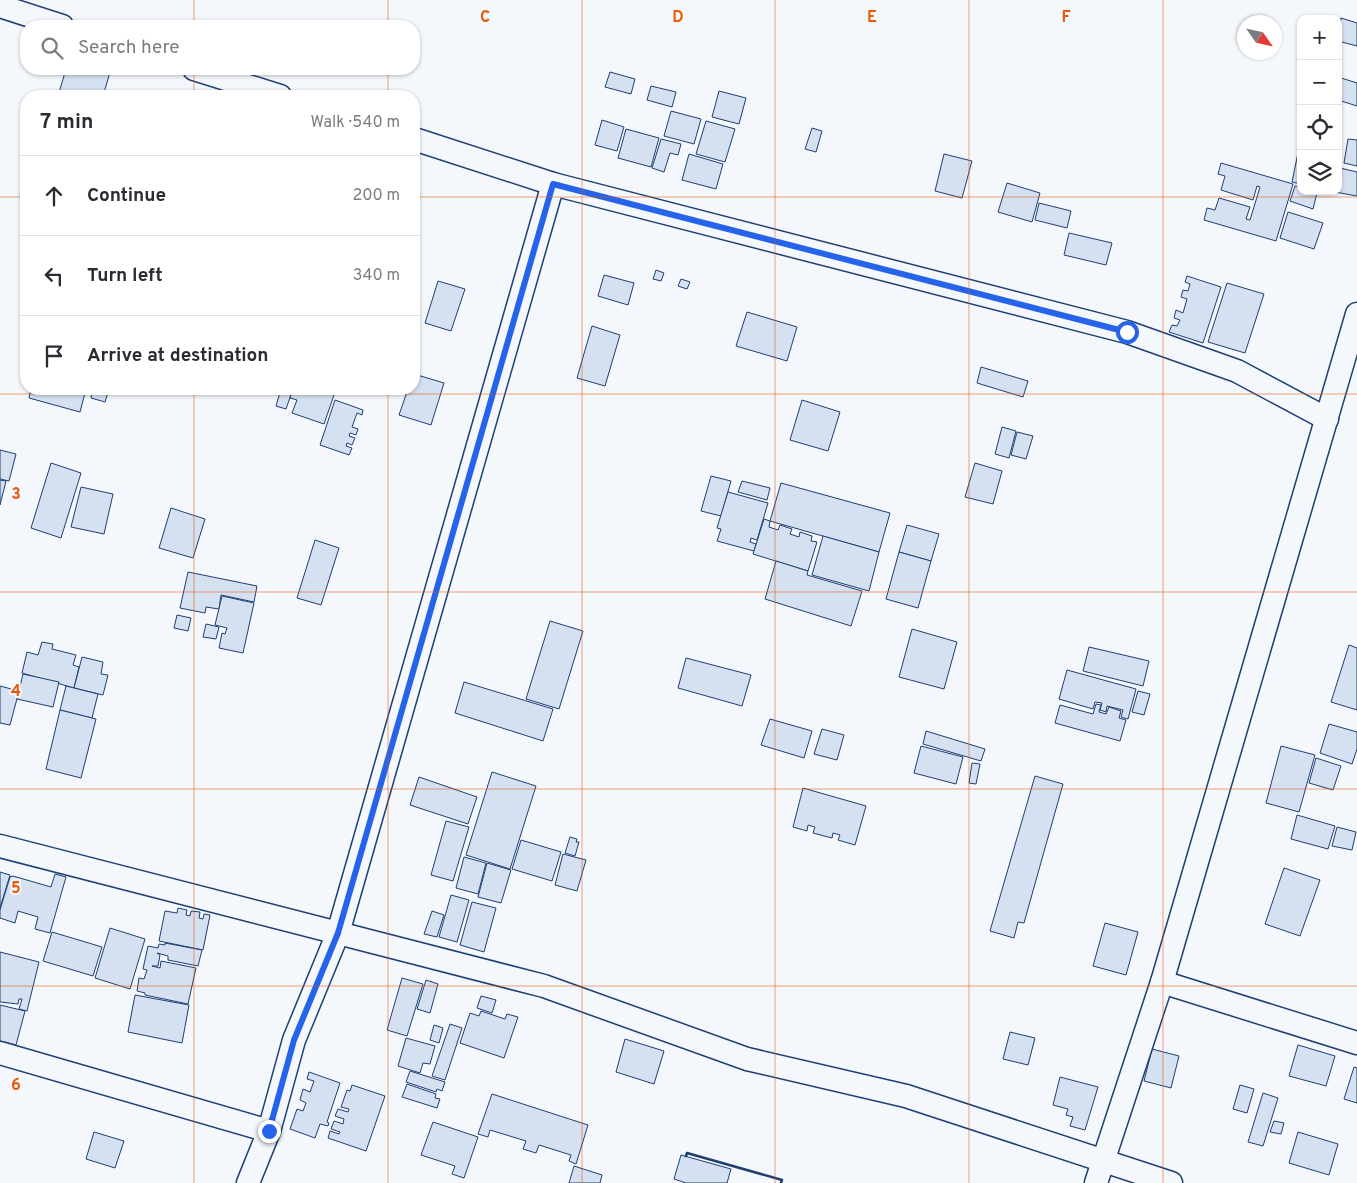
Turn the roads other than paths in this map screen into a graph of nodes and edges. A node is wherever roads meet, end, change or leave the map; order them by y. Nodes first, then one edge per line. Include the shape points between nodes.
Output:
1 (0, 6) edge
2 (43, 20) edge
3 (213, 75) edge
4 (261, 90) edge
5 (420, 141) edge
6 (553, 184) junction
7 (1357, 314) edge
8 (1327, 419) junction
9 (0, 846) edge
10 (338, 933) junction
11 (1162, 982) junction
12 (1357, 1043) edge
13 (0, 1053) edge
14 (269, 1131) junction
15 (1104, 1160) junction
16 (248, 1183) edge
17 (1096, 1183) edge
18 (1171, 1183) edge

1 - 2 street
3 - 4 street
5 - 6 street
6 - 8 street via 1127,332 1237,371
6 - 10 street
7 - 8 street
8 - 11 street
9 - 10 street
10 - 14 street via 294,1040
10 - 15 street via 544,986 747,1059 906,1096
11 - 12 street
11 - 15 street
13 - 14 street
14 - 16 street
15 - 17 street
15 - 18 street

